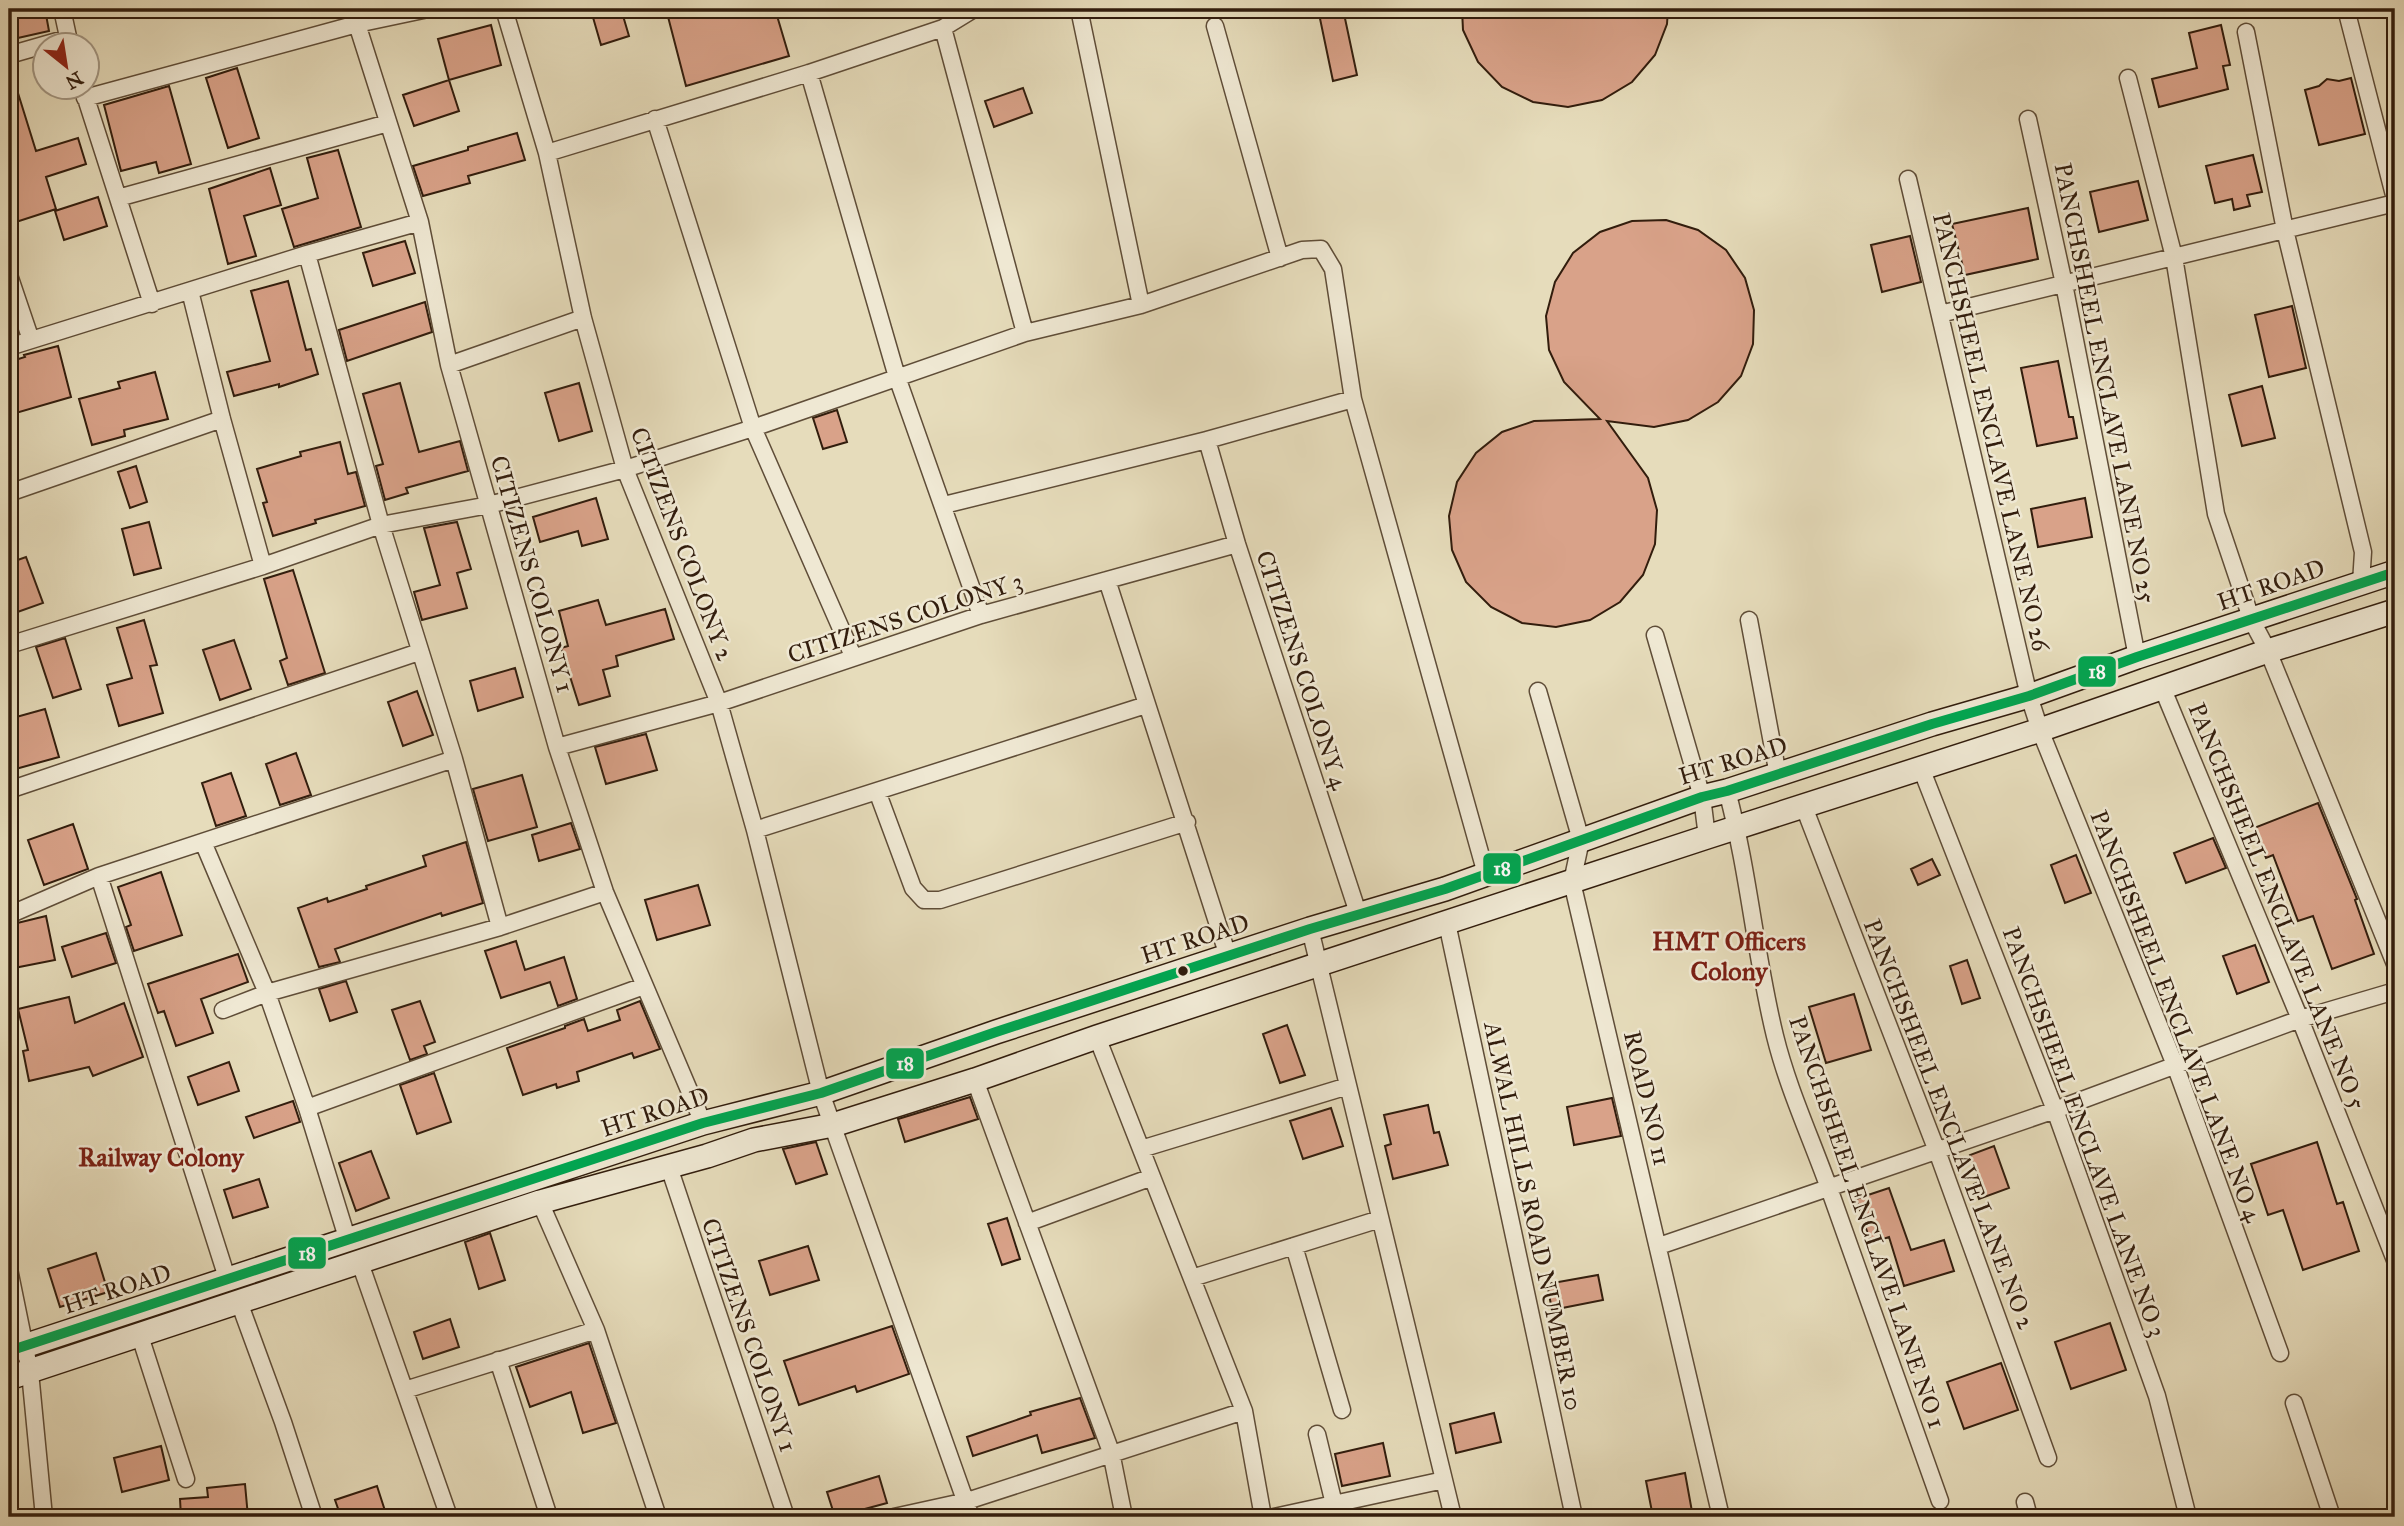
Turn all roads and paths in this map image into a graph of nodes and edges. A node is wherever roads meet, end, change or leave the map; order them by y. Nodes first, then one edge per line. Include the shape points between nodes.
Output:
1 (62, 9) edge
2 (428, 9) edge
3 (504, 9) edge
4 (974, 9) edge
5 (1079, 9) edge
6 (2346, 9) edge
7 (358, 24) junction
8 (1216, 26) dead end
9 (943, 28) junction
10 (67, 32) edge
11 (2246, 32) dead end
12 (32, 50) edge
13 (9, 55) edge
14 (809, 73) junction
15 (2128, 78) dead end
16 (102, 88) edge
17 (87, 102) edge
18 (655, 119) junction
19 (2028, 119) dead end
20 (388, 123) junction
21 (547, 153) junction
22 (1908, 179) dead end
23 (118, 198) junction
24 (2395, 201) edge
25 (420, 222) junction
26 (2284, 230) junction
27 (307, 254) junction
28 (2174, 257) junction
29 (1280, 258) junction
30 (9, 275) edge
31 (2064, 284) junction
32 (190, 291) junction
33 (152, 304) junction
34 (1141, 305) junction
35 (1940, 314) junction
36 (583, 318) junction
37 (1024, 333) junction
38 (31, 340) junction
39 (9, 347) edge
40 (449, 365) junction
41 (897, 377) junction
42 (1353, 399) junction
43 (222, 419) junction
44 (753, 428) junction
45 (1207, 440) junction
46 (625, 469) junction
47 (9, 493) edge
48 (489, 505) junction
49 (944, 505) junction
50 (380, 525) junction
51 (1237, 544) junction
52 (263, 566) junction
53 (2395, 572) edge
54 (1107, 580) junction
55 (2361, 583) junction
56 (2395, 611) edge
57 (981, 615) junction
58 (1749, 620) dead end
59 (2252, 621) junction
60 (1656, 635) dead end
61 (9, 645) edge
62 (2268, 651) junction
63 (419, 652) junction
64 (853, 656) junction
65 (2137, 657) junction
66 (2162, 687) junction
67 (1538, 691) dead end
68 (2029, 696) junction
69 (719, 703) junction
70 (1146, 705) junction
71 (2040, 730) junction
72 (557, 747) junction
73 (454, 759) junction
74 (1921, 768) junction
75 (1778, 775) junction
76 (9, 790) edge
77 (877, 791) junction
78 (1727, 791) junction
79 (1702, 797) junction
80 (1804, 807) junction
81 (1187, 822) junction
82 (1737, 828) junction
83 (755, 830) junction
84 (1707, 837) junction
85 (1581, 840) junction
86 (203, 842) junction
87 (1486, 874) junction
88 (99, 876) junction
89 (1572, 882) junction
90 (605, 892) junction
91 (1358, 913) junction
92 (9, 915) edge
93 (1447, 923) junction
94 (500, 927) junction
95 (1310, 929) junction
96 (1228, 956) junction
97 (2395, 964) edge
98 (1318, 965) junction
99 (644, 986) junction
100 (2395, 991) edge
101 (267, 993) junction
102 (223, 1010) dead end
103 (2300, 1019) junction
104 (1097, 1037) junction
105 (2175, 1065) junction
106 (975, 1080) junction
107 (1348, 1086) junction
108 (821, 1093) junction
109 (307, 1108) junction
110 (2055, 1110) junction
111 (703, 1123) junction
112 (833, 1125) junction
113 (1141, 1149) junction
114 (1937, 1151) junction
115 (668, 1167) junction
116 (1152, 1177) junction
117 (1829, 1187) junction
118 (540, 1202) junction
119 (1380, 1219) junction
120 (1027, 1223) junction
121 (1294, 1246) junction
122 (1659, 1246) junction
123 (354, 1250) junction
124 (2395, 1260) edge
125 (9, 1269) edge
126 (1192, 1278) junction
127 (228, 1281) junction
128 (239, 1302) junction
129 (596, 1330) junction
130 (140, 1336) junction
131 (17, 1348) edge
132 (2280, 1353) dead end
133 (498, 1360) junction
134 (19, 1375) edge
135 (405, 1390) junction
136 (2294, 1403) dead end
137 (1342, 1410) dead end
138 (1244, 1411) junction
139 (1317, 1434) dead end
140 (1111, 1452) junction
141 (2048, 1458) dead end
142 (186, 1479) dead end
143 (1444, 1480) junction
144 (967, 1500) junction
145 (1940, 1502) dead end
146 (1334, 1504) junction
147 (44, 1517) edge
148 (314, 1517) edge
149 (449, 1517) edge
150 (549, 1517) edge
151 (658, 1517) edge
152 (786, 1517) edge
153 (894, 1517) edge
154 (971, 1517) edge
155 (1124, 1517) edge
156 (1263, 1517) edge
157 (1274, 1517) edge
158 (1453, 1517) edge
159 (1574, 1517) edge
160 (1721, 1517) edge
161 (2188, 1517) edge
162 (2332, 1517) edge

1 - 10 street
2 - 7 street
3 - 21 street, CITIZENS COLONY 2
4 - 9 street
5 - 34 street
6 - 24 street
7 - 16 street
7 - 20 street, CITIZENS COLONY 1
8 - 29 street
9 - 14 street
9 - 37 street
11 - 26 street
12 - 13 street
14 - 18 street
14 - 41 street
15 - 28 street
17 - 23 street
18 - 21 street
18 - 44 street
19 - 31 street, PANCHSHEEL ENCLAVE LANE NO 25
20 - 23 street
20 - 25 street, CITIZENS COLONY 1
21 - 36 street, CITIZENS COLONY 2
22 - 35 street, PANCHSHEEL ENCLAVE LANE NO 26
23 - 33 street
24 - 26 street
25 - 27 street
25 - 40 street, CITIZENS COLONY 1
26 - 28 street
26 - 55 street via 2363,552
27 - 32 street
27 - 50 street
28 - 31 street
28 - 59 street via 2216,514
29 - 34 street
29 - 42 street via 1321,249 1333,269
30 - 38 street
31 - 35 street
31 - 65 street, PANCHSHEEL ENCLAVE LANE NO 25
32 - 33 street
32 - 43 street
33 - 38 street
34 - 37 street
35 - 68 street, PANCHSHEEL ENCLAVE LANE NO 26
36 - 40 street
36 - 46 street, CITIZENS COLONY 2
37 - 41 street
38 - 39 street
40 - 48 street, CITIZENS COLONY 1
41 - 44 street
41 - 49 street
42 - 45 street
42 - 87 street
43 - 47 street
43 - 52 street
44 - 46 street
44 - 64 street
45 - 49 street
45 - 51 street, CITIZENS COLONY 4
46 - 48 street
46 - 69 street, CITIZENS COLONY 2
48 - 50 street
48 - 72 street, CITIZENS COLONY 1
49 - 57 street
50 - 52 street
50 - 63 street
51 - 54 street, CITIZENS COLONY 3
51 - 91 street, CITIZENS COLONY 4
52 - 61 street
53 - 55 street, HT ROAD
54 - 57 street, CITIZENS COLONY 3
54 - 70 street
55 - 59 street, HT ROAD
56 - 62 street, HT ROAD
57 - 64 street, CITIZENS COLONY 3
58 - 75 street
59 - 62 street
59 - 65 street, HT ROAD
60 - 79 street
62 - 66 street, HT ROAD
62 - 97 street
63 - 73 street
63 - 76 street
64 - 69 street, CITIZENS COLONY 3
65 - 68 street, HT ROAD
66 - 71 street, HT ROAD
66 - 103 street, PANCHSHEEL ENCLAVE LANE NO 5
67 - 85 street, ROAD NO 11
68 - 71 street, PANCHSHEEL ENCLAVE LANE NO 4
68 - 75 street, HT ROAD
69 - 72 street, CITIZENS COLONY 3
69 - 83 street, CITIZENS COLONY 2
70 - 77 street
70 - 81 street
71 - 74 street, HT ROAD
71 - 105 street, PANCHSHEEL ENCLAVE LANE NO 4
72 - 90 street, CITIZENS COLONY 1
73 - 86 street
73 - 94 street
74 - 80 street, HT ROAD
74 - 110 street, PANCHSHEEL ENCLAVE LANE NO 3
75 - 78 street, HT ROAD
77 - 81 street via 912,888 924,900 940,900
77 - 83 street
78 - 79 street, HT ROAD
78 - 82 street, PANCHSHEEL ENCLAVE LANE NO 1
79 - 84 street
79 - 85 street, HT ROAD
80 - 82 street, HT ROAD
80 - 114 street, PANCHSHEEL ENCLAVE LANE NO 2
81 - 96 street
82 - 84 street, HT ROAD
82 - 117 street, PANCHSHEEL ENCLAVE LANE NO 1 via 1776,1038
83 - 108 street, CITIZENS COLONY 2
84 - 89 street, HT ROAD
85 - 87 street, HT ROAD
85 - 89 street, ROAD NO 11
86 - 88 street
86 - 101 street
87 - 91 street, HT ROAD
88 - 92 street
88 - 127 street
89 - 93 street, HT ROAD
89 - 122 street, ROAD NO 11
90 - 94 street
90 - 99 street, CITIZENS COLONY 1
91 - 95 street, HT ROAD
93 - 98 street, HT ROAD
93 - 159 street, ALWAL HILLS ROAD NUMBER 10
94 - 101 street
95 - 96 street, HT ROAD
95 - 98 street
96 - 108 street, HT ROAD
98 - 104 street, HT ROAD
98 - 107 street
99 - 109 street
99 - 111 street, CITIZENS COLONY 1
100 - 103 street
101 - 102 street
101 - 109 street
103 - 105 street
103 - 124 street, PANCHSHEEL ENCLAVE LANE NO 5
104 - 106 street, HT ROAD
104 - 113 street
105 - 110 street
105 - 132 street, PANCHSHEEL ENCLAVE LANE NO 4
106 - 112 street, HT ROAD
106 - 120 street
107 - 113 street
107 - 119 street
108 - 111 street, HT ROAD
108 - 112 street, CITIZENS COLONY 2
109 - 123 street
110 - 114 street
110 - 161 street, PANCHSHEEL ENCLAVE LANE NO 3 via 2157,1396
111 - 123 street, HT ROAD
112 - 115 street, HT ROAD via 754,1140
112 - 144 street, CITIZENS COLONY 2
113 - 116 street
114 - 117 street
114 - 141 street, PANCHSHEEL ENCLAVE LANE NO 2
115 - 118 street, HT ROAD
115 - 152 street, CITIZENS COLONY 1
116 - 120 street
116 - 126 street
117 - 122 street
117 - 145 street, PANCHSHEEL ENCLAVE LANE NO 1
118 - 123 street, HT ROAD
118 - 129 street
119 - 121 street
119 - 143 street
120 - 140 street
121 - 126 street
121 - 137 street
122 - 160 street, ROAD NO 11
123 - 127 street, HT ROAD
123 - 128 street, HT ROAD
123 - 135 street
125 - 131 street
126 - 138 street
127 - 131 street, HT ROAD
128 - 130 street, HT ROAD
128 - 148 street
129 - 133 street
129 - 151 street
130 - 134 street, HT ROAD
130 - 142 street
131 - 134 street
133 - 135 street
133 - 150 street
134 - 147 street
135 - 149 street
136 - 162 street
138 - 140 street
138 - 156 street
139 - 146 street
140 - 144 street
140 - 155 street
143 - 146 street
143 - 158 street
144 - 153 street
144 - 154 street, CITIZENS COLONY 2
146 - 157 street

